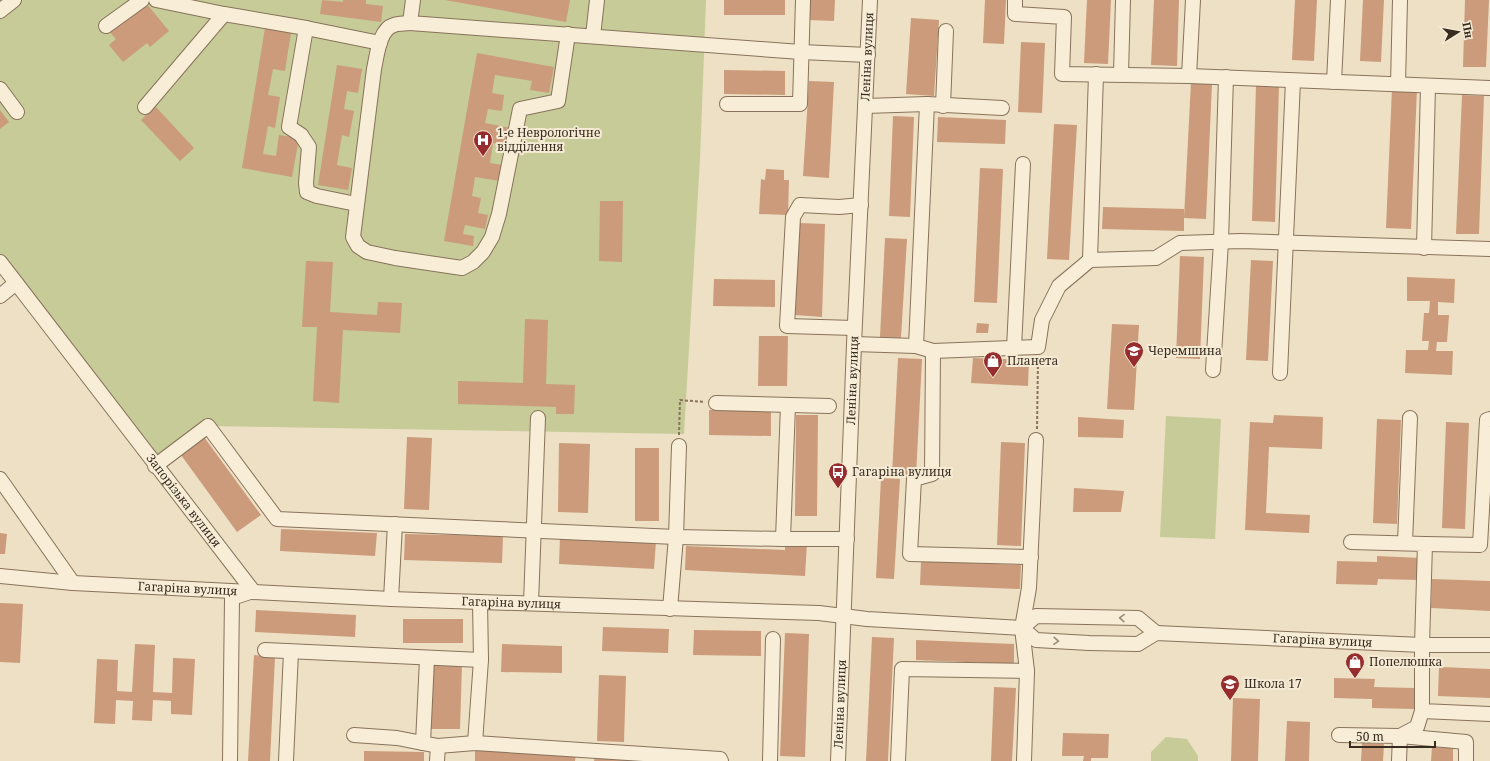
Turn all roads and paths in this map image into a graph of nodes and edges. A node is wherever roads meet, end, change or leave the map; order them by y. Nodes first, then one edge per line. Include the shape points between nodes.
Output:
1 (14, 0) edge
2 (142, 0) edge
3 (156, 0) edge
4 (413, 0) edge
5 (597, 0) edge
6 (803, 0) edge
7 (870, 0) edge
8 (1015, 0) edge
9 (1123, 0) edge
10 (1193, 0) edge
11 (1338, 0) edge
12 (1400, 0) edge
13 (0, 11) edge
14 (224, 14) junction
15 (410, 23) junction
16 (106, 26) dead end
17 (306, 28) junction
18 (946, 31) dead end
19 (568, 34) junction
20 (593, 36) junction
21 (380, 43) junction
22 (801, 52) junction
23 (868, 55) junction
24 (1096, 74) junction
25 (1121, 74) junction
26 (1189, 76) junction
27 (1226, 77) junction
28 (1293, 81) junction
29 (1334, 82) junction
30 (1398, 84) junction
31 (1428, 86) junction
32 (1490, 88) edge
33 (0, 89) edge
34 (727, 104) dead end
35 (927, 104) junction
36 (866, 106) junction
37 (943, 106) junction
38 (145, 107) dead end
39 (1002, 108) dead end
40 (17, 112) dead end
41 (1023, 164) dead end
42 (356, 204) junction
43 (860, 205) junction
44 (1221, 242) junction
45 (1285, 242) junction
46 (1424, 248) junction
47 (1490, 249) edge
48 (1090, 260) junction
49 (0, 262) edge
50 (16, 283) junction
51 (0, 296) edge
52 (854, 328) junction
53 (854, 344) junction
54 (916, 346) junction
55 (1038, 347) junction
56 (1014, 348) junction
57 (933, 351) junction
58 (1213, 370) dead end
59 (1280, 373) dead end
60 (716, 403) joint
61 (788, 405) junction
62 (829, 406) dead end
63 (538, 418) dead end
64 (1410, 418) dead end
65 (1490, 419) edge
66 (1036, 440) joint
67 (679, 446) joint
68 (155, 466) junction
69 (0, 479) edge
70 (1486, 497) edge
71 (395, 524) junction
72 (534, 531) junction
73 (676, 537) junction
74 (783, 539) junction
75 (847, 539) junction
76 (1351, 542) dead end
77 (1404, 543) junction
78 (1426, 544) junction
79 (1030, 557) junction
80 (0, 576) edge
81 (74, 583) junction
82 (253, 591) junction
83 (391, 599) junction
84 (480, 602) junction
85 (531, 603) junction
86 (670, 610) junction
87 (845, 616) junction
88 (1022, 628) junction
89 (1156, 633) junction
90 (774, 639) dead end
91 (1422, 645) junction
92 (1490, 645) edge
93 (265, 650) dead end
94 (291, 652) junction
95 (427, 659) junction
96 (481, 660) junction
97 (1027, 671) junction
98 (1422, 711) junction
99 (1490, 714) edge
100 (1339, 734) dead end
101 (354, 735) dead end
102 (1400, 736) junction
103 (423, 743) junction
104 (475, 743) junction
105 (438, 746) junction
106 (230, 761) edge
107 (286, 761) edge
108 (437, 761) edge
109 (722, 761) edge
110 (770, 761) edge
111 (838, 761) edge
112 (898, 761) edge
113 (1024, 761) edge
114 (1398, 761) edge
115 (1466, 761) edge

1 - 13 street
2 - 16 street
3 - 14 street
4 - 15 street
5 - 20 street
6 - 22 street
7 - 23 street, Леніна вулиця
8 - 24 street via 1015,14 1064,17 1062,74
9 - 25 street
10 - 26 street
11 - 29 street
12 - 30 street
14 - 17 street
14 - 38 street
15 - 19 street
15 - 21 street via 393,25 385,30
17 - 21 street
17 - 42 street via 289,127 301,135 309,147 307,192
18 - 37 street
19 - 20 street
19 - 42 street via 558,101 520,109 492,237 473,262 462,268 366,252 358,246 353,237
20 - 22 street
21 - 42 street via 374,69
22 - 23 street
22 - 34 street via 800,104
23 - 36 street, Леніна вулиця
24 - 25 street
24 - 48 street
25 - 26 street
26 - 27 street
27 - 28 street
27 - 44 street
28 - 29 street
28 - 45 street
29 - 30 street
30 - 31 street
31 - 32 street
31 - 46 street
33 - 40 street
35 - 36 street
35 - 37 street
35 - 54 street
36 - 43 street, Леніна вулиця
37 - 39 street
41 - 56 street
43 - 52 street, Леніна вулиця
43 - 52 street via 800,205 793,217 787,326
44 - 45 street
44 - 48 street via 1180,243 1156,258
44 - 58 street
45 - 46 street
45 - 59 street
46 - 47 street
48 - 55 street via 1059,286 1042,320
49 - 50 street, Запорізька вулиця
50 - 51 street
50 - 68 street, Запорізька вулиця
52 - 53 street, Леніна вулиця
53 - 54 street
53 - 75 street, Леніна вулиця
54 - 57 street
55 - 56 street
55 - 66 path
56 - 57 street
57 - 79 street via 932,474 914,479 910,554
60 - 61 street
60 - 67 path via 680,400
61 - 62 street
61 - 74 street
63 - 72 street
64 - 77 street
65 - 70 street via 1487,420
66 - 79 street
67 - 73 street
68 - 71 street via 208,426 278,519
68 - 82 street, Запорізька вулиця
69 - 81 street
70 - 78 street via 1480,545
71 - 72 street
71 - 83 street
72 - 73 street
72 - 85 street
73 - 74 street
73 - 86 street
74 - 75 street
75 - 87 street, Леніна вулиця
76 - 77 street
77 - 78 street
78 - 91 street
79 - 88 street via 1029,588
80 - 81 street, Гагаріна вулиця
81 - 82 street, Гагаріна вулиця
82 - 83 street, Гагаріна вулиця
82 - 106 street via 232,598
83 - 84 street, Гагаріна вулиця
84 - 85 street, Гагаріна вулиця
84 - 96 street
85 - 86 street, Гагаріна вулиця
86 - 87 street, Гагаріна вулиця via 819,613
87 - 88 street, Гагаріна вулиця
87 - 111 street, Леніна вулиця
88 -> 89 street via 1036,640 1089,643 1138,644
89 -> 88 street via 1138,618 1036,616
88 - 97 street
89 - 91 street, Гагаріна вулиця
90 - 110 street
91 - 92 street, Гагаріна вулиця
91 - 98 street
93 - 94 street
94 - 95 street
94 - 107 street
95 - 96 street
95 - 103 street
96 - 104 street
97 - 112 street via 902,669
97 - 113 street
98 - 99 street
98 - 102 street via 1417,727
100 - 102 street
101 - 103 street
102 - 114 street
102 - 115 street via 1466,742
103 - 105 street
104 - 105 street
104 - 109 street via 712,758
105 - 108 street

